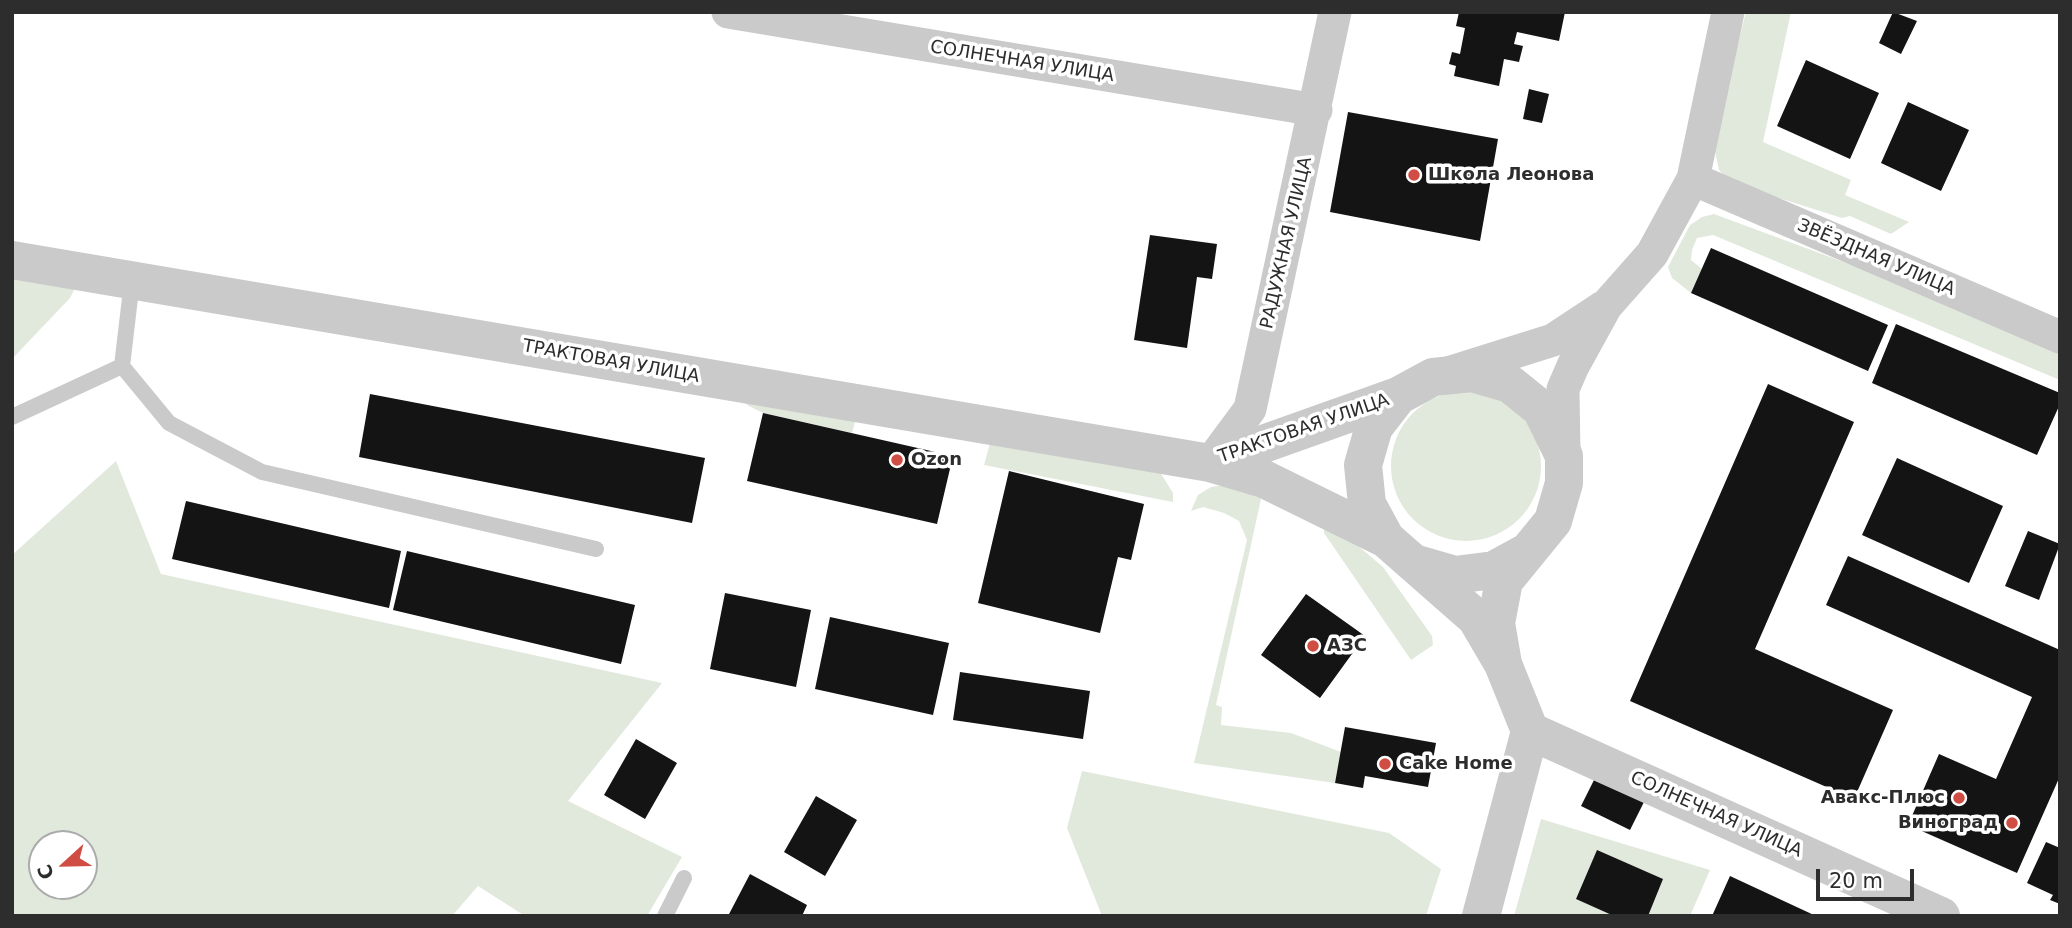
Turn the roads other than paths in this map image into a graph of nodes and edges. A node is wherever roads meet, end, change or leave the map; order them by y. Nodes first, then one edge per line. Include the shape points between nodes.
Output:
1 (728, 12) edge
2 (1335, 12) edge
3 (1728, 12) edge
4 (1316, 110) junction
5 (1693, 179) junction
6 (12, 260) edge
7 (132, 281) junction
8 (1605, 306) junction
9 (2060, 337) edge
10 (122, 366) junction
11 (1433, 377) junction
12 (1398, 396) junction
13 (12, 417) edge
14 (1564, 456) junction
15 (1210, 463) junction
16 (1386, 539) junction
17 (596, 549) dead end
18 (1529, 551) junction
19 (1417, 564) junction
20 (1503, 664) junction
21 (1530, 731) junction
22 (684, 878) dead end
23 (665, 916) edge
24 (1480, 916) edge
25 (1941, 916) edge

1 - 4 street, СОЛНЕЧНАЯ УЛИЦА
2 - 4 street, РАДУЖНАЯ УЛИЦА
3 - 5 street
4 - 15 street, РАДУЖНАЯ УЛИЦА via 1250,409
5 - 8 street via 1652,254
5 - 9 street, ЗВЁЗДНАЯ УЛИЦА
6 - 7 street, ТРАКТОВАЯ УЛИЦА
7 - 10 lane
7 - 15 street, ТРАКТОВАЯ УЛИЦА
8 - 11 street via 1553,340
8 - 14 street via 1563,389
10 - 13 lane
10 - 17 lane via 169,423 262,472
11 - 12 street
11 - 14 street via 1472,373 1510,384 1541,409
12 - 15 street, ТРАКТОВАЯ УЛИЦА
12 - 16 street via 1374,427 1363,465 1367,504
14 - 18 street via 1564,483 1553,521
15 - 16 street, ТРАКТОВАЯ УЛИЦА via 1264,479
16 - 19 street
18 - 19 street via 1494,570 1455,575
18 - 20 street via 1504,580 1496,623
19 - 20 street via 1476,618
20 - 21 street
21 - 24 street
21 - 25 street, СОЛНЕЧНАЯ УЛИЦА
22 - 23 lane

